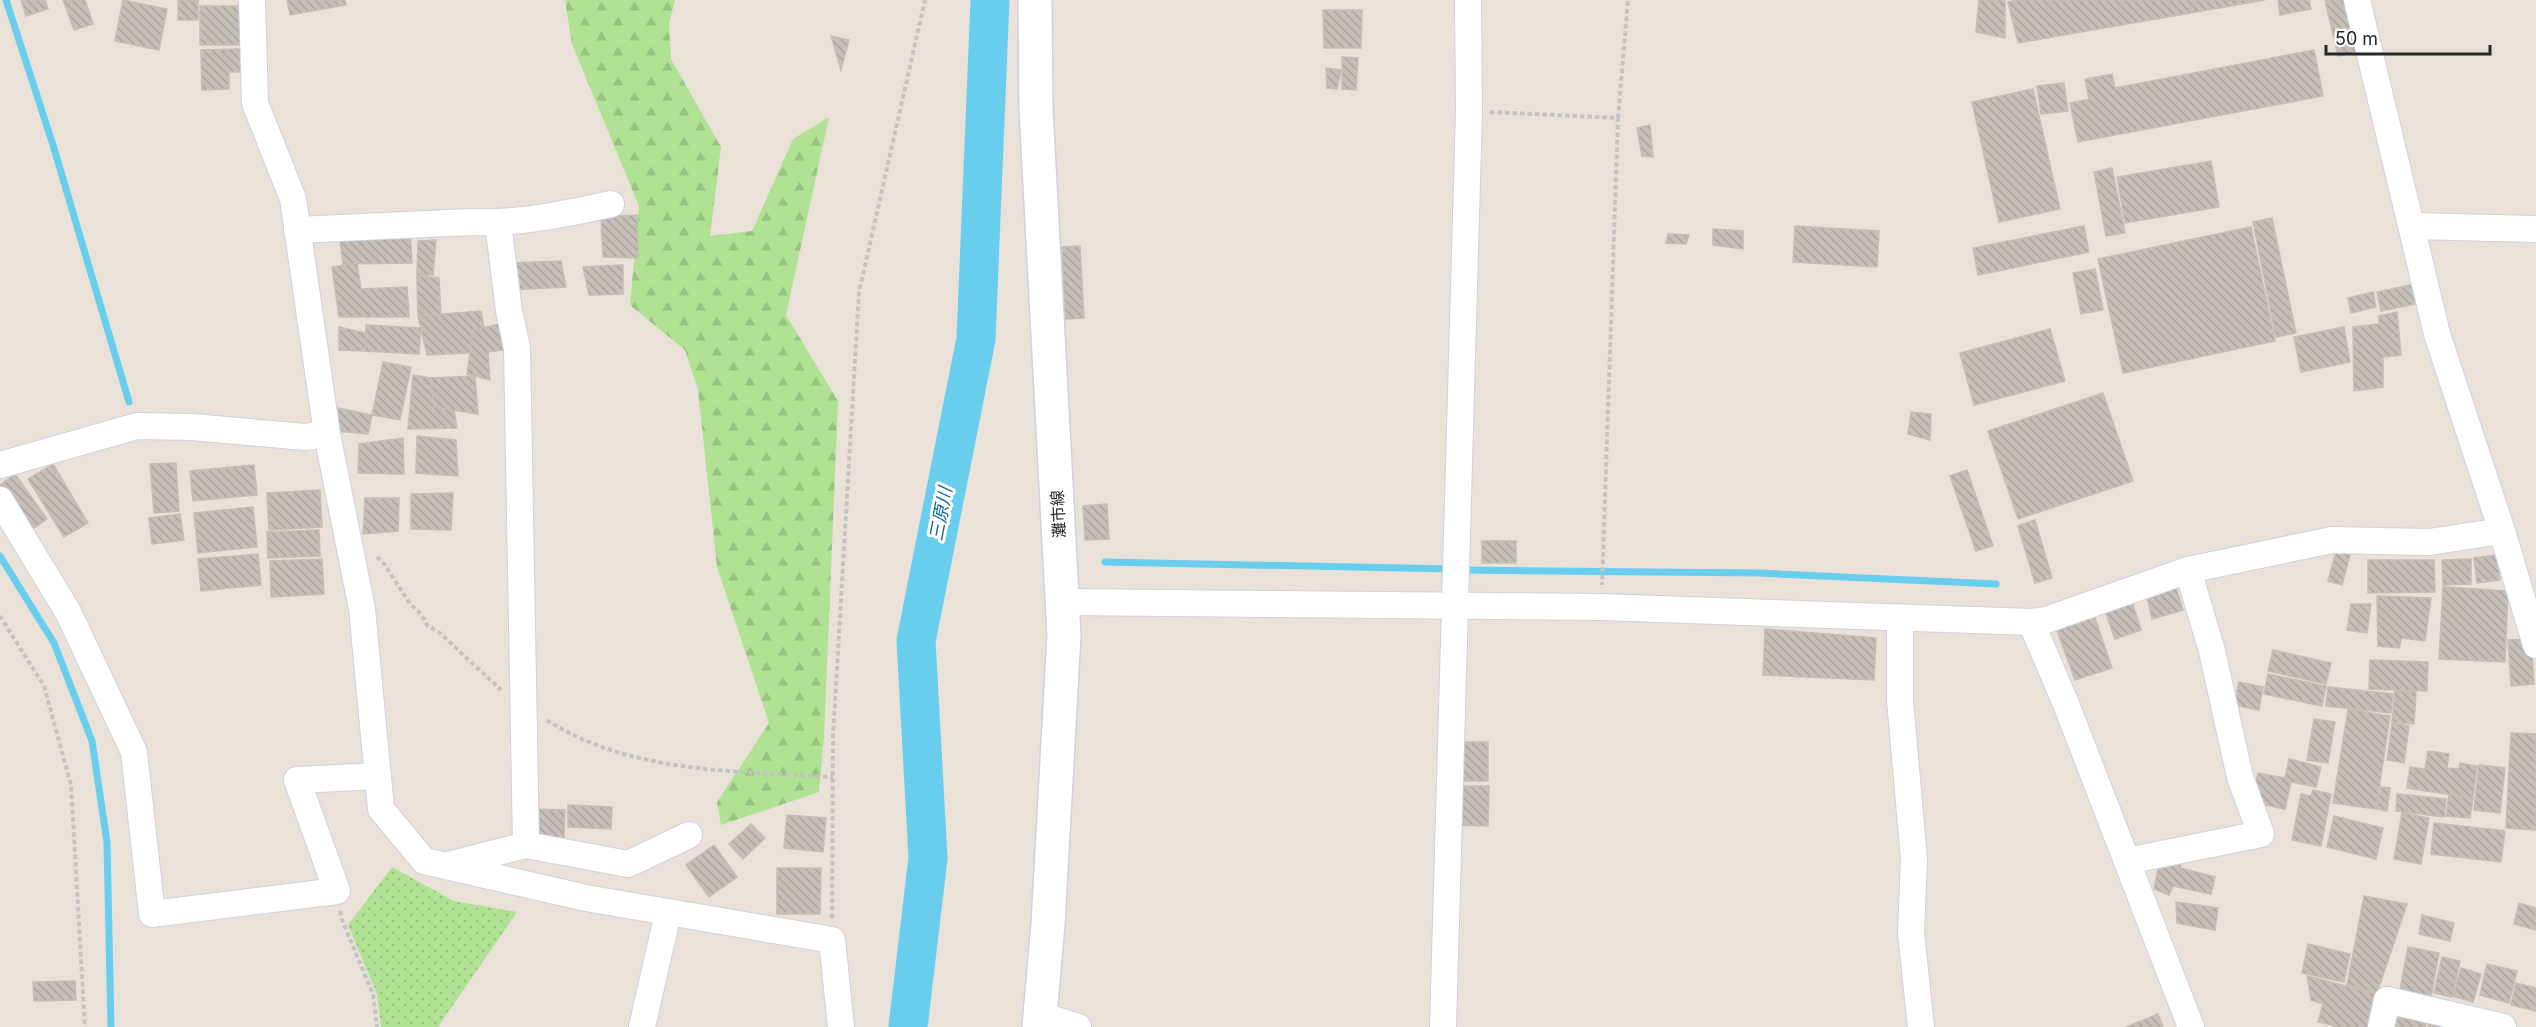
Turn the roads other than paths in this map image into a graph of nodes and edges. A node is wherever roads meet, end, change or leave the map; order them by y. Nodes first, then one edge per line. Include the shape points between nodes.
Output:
1 (252, 0) edge
2 (1035, 0) edge
3 (1468, 0) edge
4 (2357, 0) edge
5 (611, 204) dead end
6 (498, 223) junction
7 (2412, 226) junction
8 (2536, 229) edge
9 (297, 230) junction
10 (327, 434) junction
11 (0, 465) edge
12 (0, 500) edge
13 (2502, 531) junction
14 (2188, 570) junction
15 (1063, 602) junction
16 (1456, 605) junction
17 (1899, 618) junction
18 (2031, 622) junction
19 (2536, 645) edge
20 (378, 776) junction
21 (689, 836) dead end
22 (526, 845) junction
23 (2127, 861) junction
24 (445, 866) junction
25 (668, 913) junction
26 (1040, 1021) edge
27 (642, 1027) edge
28 (841, 1027) edge
29 (1078, 1027) edge
30 (1443, 1027) edge
31 (1921, 1027) edge
32 (2191, 1027) edge
33 (2381, 1027) edge
34 (2503, 1027) edge

1 - 9 street via 255,103 293,199
2 - 15 main road, 灘市線 via 1036,109
3 - 16 street via 1469,111
4 - 7 street
5 - 6 street
6 - 9 street
6 - 22 street via 508,310 517,348
7 - 8 street
7 - 13 street via 2437,334
9 - 10 street
10 - 11 street via 305,437 137,426
10 - 20 street via 362,609
12 - 20 street via 68,612 134,752 152,914 337,891 297,780
13 - 14 street via 2429,542 2332,540
13 - 19 street
14 - 18 street
14 - 23 street via 2212,651 2240,777 2261,834
15 - 16 street
15 - 26 main road, 灘市線 via 1065,635
16 - 17 street
16 - 30 street
17 - 18 street
17 - 31 street via 1900,700 1914,859 1911,933
18 - 23 street
20 - 24 street via 381,809 424,861
21 - 22 street via 628,864
22 - 24 street
23 - 32 street
24 - 25 street
25 - 27 street
25 - 28 street via 832,940
26 - 29 street
33 - 34 street via 2386,1000

